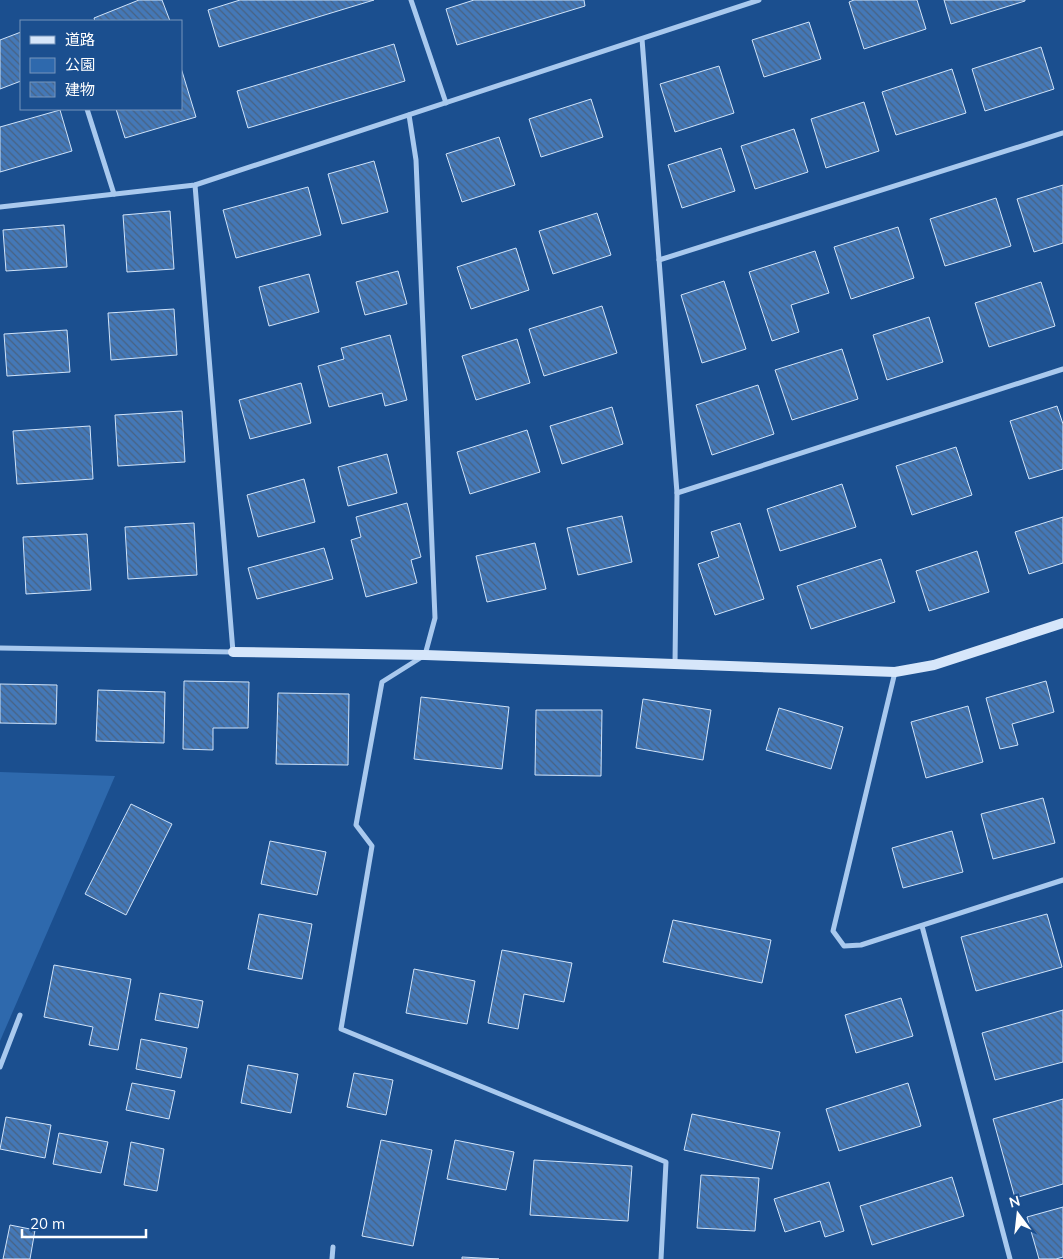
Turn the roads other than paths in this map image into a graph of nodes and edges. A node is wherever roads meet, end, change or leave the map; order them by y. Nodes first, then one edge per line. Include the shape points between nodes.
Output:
1 (411, 0) edge
2 (759, 0) edge
3 (642, 38) junction
4 (446, 103) junction
5 (86, 110) edge
6 (408, 115) junction
7 (1063, 133) edge
8 (195, 185) junction
9 (114, 194) junction
10 (0, 207) edge
11 (659, 260) junction
12 (1063, 369) edge
13 (677, 493) junction
14 (1063, 623) edge
15 (0, 648) edge
16 (233, 652) junction
17 (425, 655) junction
18 (675, 664) junction
19 (895, 672) junction
20 (1063, 880) edge
21 (922, 926) junction
22 (20, 1015) dead end
23 (0, 1067) edge
24 (333, 1247) dead end
25 (332, 1259) edge
26 (661, 1259) edge
27 (1010, 1259) edge

1 - 4 street
2 - 3 street
3 - 4 street
3 - 11 street
4 - 6 street
5 - 9 street
6 - 8 street
6 - 17 street via 416,160 435,618
7 - 11 street
8 - 9 street
8 - 16 street
9 - 10 street
11 - 13 street
12 - 13 street
13 - 18 street
14 - 19 street via 934,665
15 - 16 street
16 - 17 street
17 - 18 street
17 - 26 street via 382,682 356,825 372,846 341,1029 666,1162
18 - 19 street
19 - 21 street via 833,931 844,946 861,946
20 - 21 street
21 - 27 street
22 - 23 street
24 - 25 street

